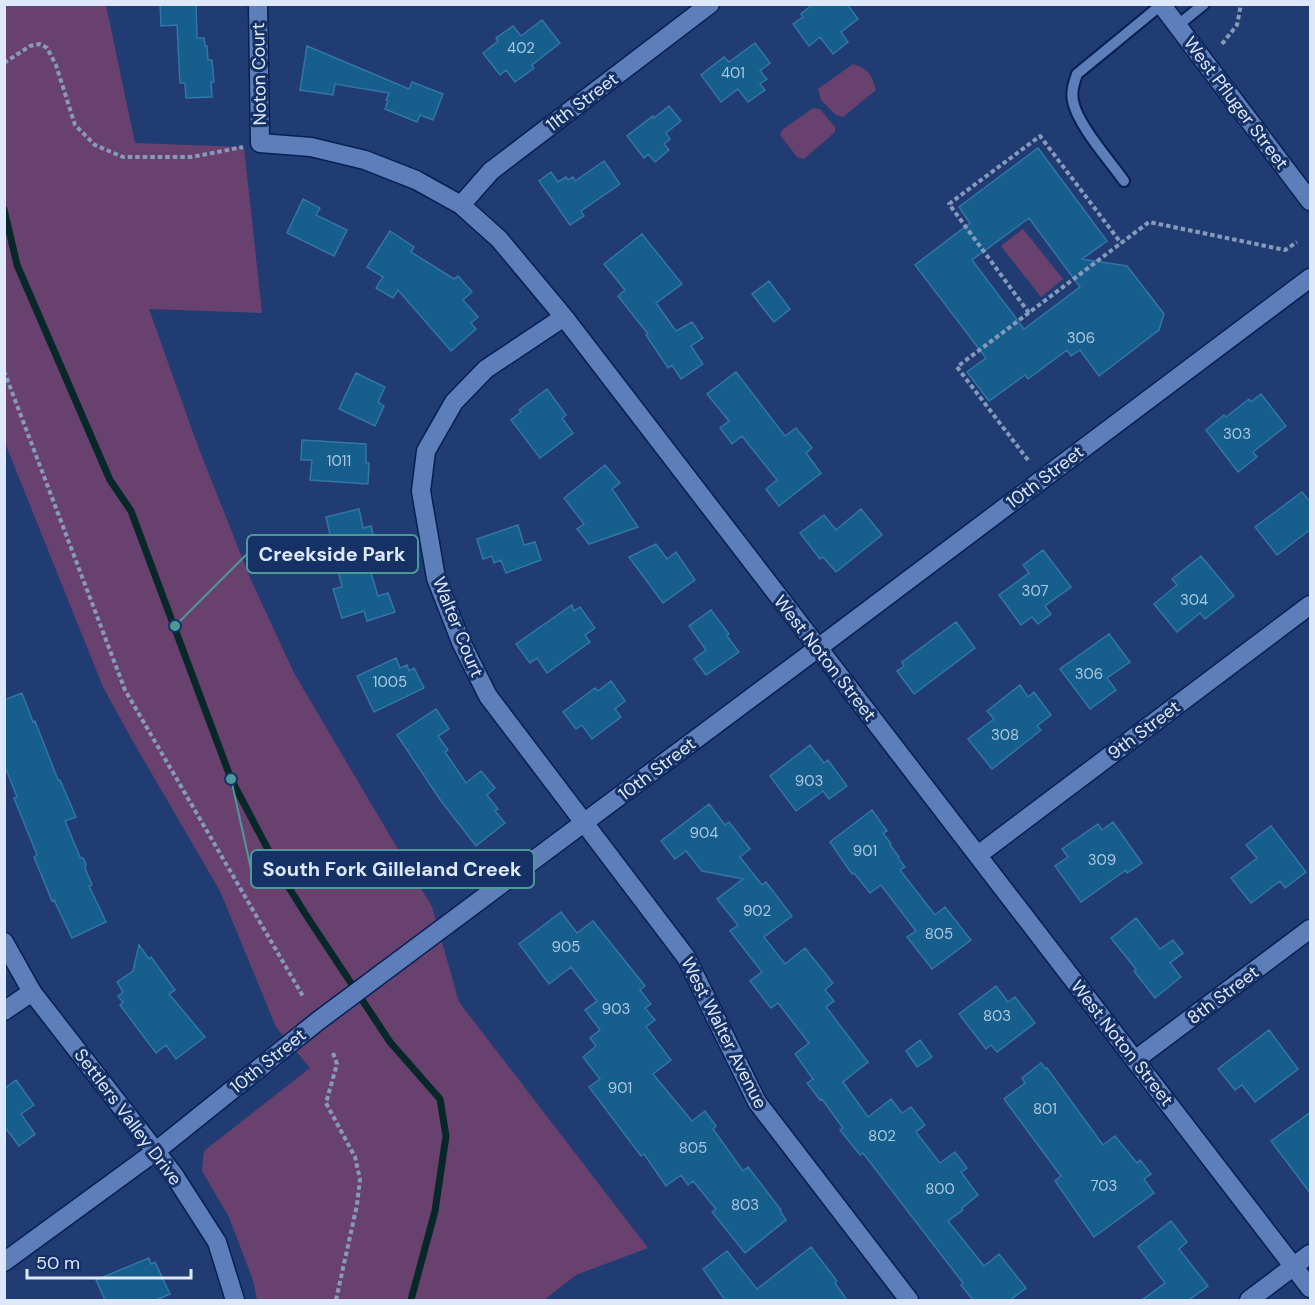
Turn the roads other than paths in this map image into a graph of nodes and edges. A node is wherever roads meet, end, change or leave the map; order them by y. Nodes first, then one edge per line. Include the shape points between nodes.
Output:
1 (258, 4) edge
2 (710, 4) edge
3 (1204, 4) edge
4 (1161, 5) edge
5 (1177, 26) junction
6 (260, 143) joint
7 (1124, 181) dead end
8 (1309, 197) edge
9 (461, 205) junction
10 (1311, 278) edge
11 (564, 317) junction
12 (1311, 605) edge
13 (818, 648) junction
14 (584, 823) junction
15 (978, 855) junction
16 (1311, 929) edge
17 (4, 942) edge
18 (32, 992) junction
19 (4, 1011) edge
20 (1135, 1060) junction
21 (156, 1151) junction
22 (1311, 1254) edge
23 (4, 1262) edge
24 (1294, 1266) junction
25 (1311, 1288) edge
26 (236, 1300) edge
27 (909, 1300) edge
28 (1249, 1300) edge

1 - 6 street, Noton Court
2 - 9 street, 11th Street via 491,171
3 - 5 lane
4 - 5 street, West Pfluger Street
4 - 7 lane via 1077,74 1073,86 1073,102 1080,120
5 - 8 street, West Pfluger Street
6 - 9 street, West Noton Street via 311,147 365,160 416,180
9 - 11 street, West Noton Street via 499,239
10 - 13 street, 10th Street
11 - 13 street, West Noton Street
11 - 14 street, Walter Court via 486,369 454,402 426,451 421,491 436,578 461,642 488,696
12 - 15 street, 9th Street
13 - 14 street, 10th Street
13 - 15 street, West Noton Street
14 - 21 street, 10th Street via 324,1016
14 - 27 street, West Walter Avenue via 686,957 757,1102
15 - 20 street, West Noton Street
16 - 20 street, 8th Street
17 - 18 street, Settlers Valley Drive
18 - 19 street
18 - 21 street, Settlers Valley Drive
20 - 24 street, West Noton Street
21 - 23 street, 10th Street
21 - 26 street, Settlers Valley Drive via 217,1242
22 - 24 street
24 - 25 street, West Noton Street
24 - 28 street

